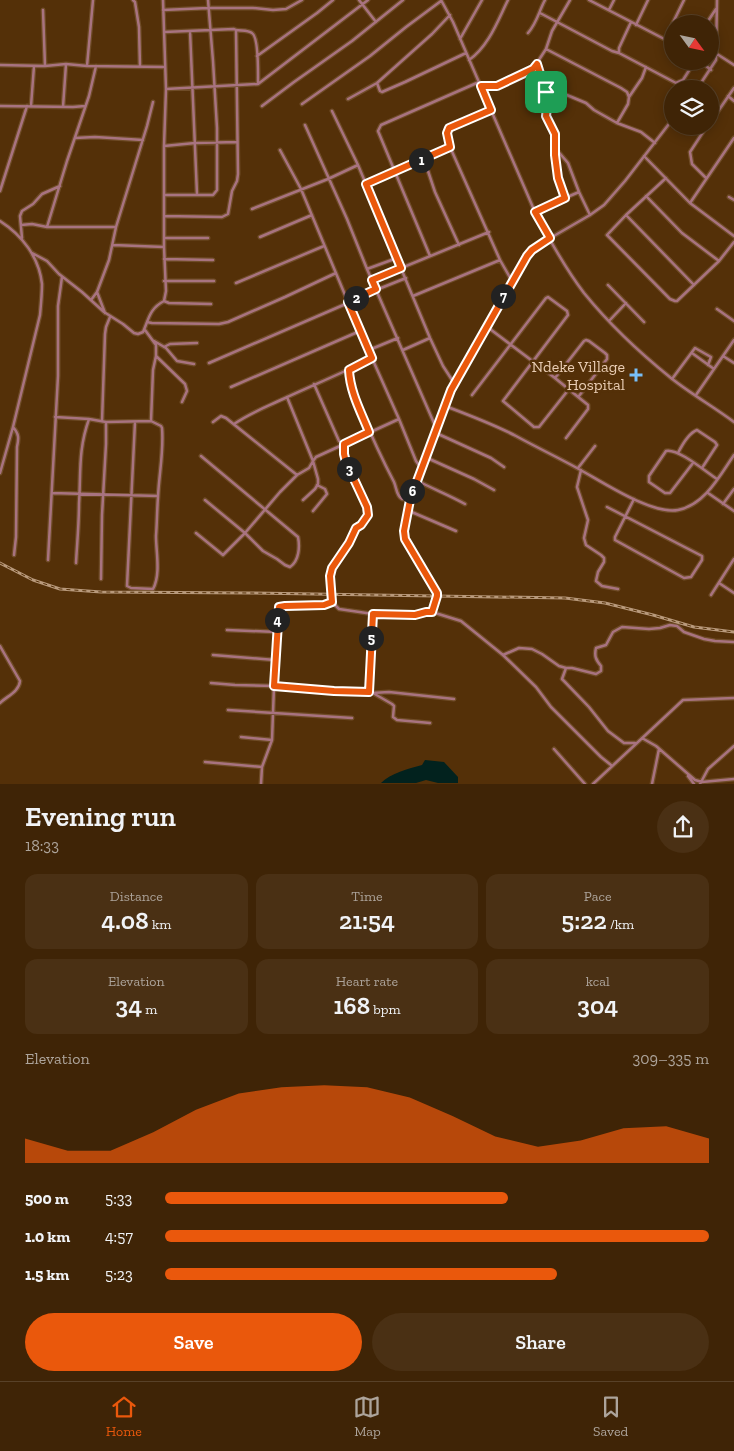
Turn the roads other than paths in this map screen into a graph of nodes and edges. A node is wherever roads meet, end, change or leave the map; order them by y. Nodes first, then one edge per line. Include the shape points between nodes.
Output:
1 (93, 0) edge
2 (134, 0) edge
3 (162, 0) edge
4 (208, 0) edge
5 (302, 0) edge
6 (333, 0) edge
7 (359, 0) edge
8 (368, 0) edge
9 (403, 0) edge
10 (441, 0) edge
11 (482, 0) edge
12 (508, 0) edge
13 (545, 0) edge
14 (570, 0) edge
15 (589, 0) edge
16 (614, 0) edge
17 (648, 0) edge
18 (684, 0) edge
19 (717, 0) edge
20 (362, 4) junction
21 (208, 8) junction
22 (717, 8) junction
23 (43, 10) dead end
24 (163, 10) junction
25 (609, 11) junction
26 (540, 13) junction
27 (450, 15) junction
28 (677, 15) edge
29 (712, 15) edge
30 (717, 15) edge
31 (557, 20) junction
32 (376, 22) junction
33 (631, 22) junction
34 (636, 25) junction
35 (211, 29) junction
36 (236, 30) junction
37 (190, 31) junction
38 (164, 32) junction
39 (528, 33) dead end
40 (460, 38) junction
41 (664, 39) edge
42 (546, 49) junction
43 (466, 53) junction
44 (619, 53) junction
45 (719, 55) edge
46 (257, 56) junction
47 (469, 60) junction
48 (66, 64) junction
49 (537, 64) junction
50 (0, 65) edge
51 (734, 65) edge
52 (34, 66) junction
53 (44, 66) junction
54 (87, 66) junction
55 (96, 66) junction
56 (140, 66) junction
57 (165, 66) junction
58 (646, 67) junction
59 (688, 70) edge
60 (710, 70) edge
61 (703, 80) edge
62 (479, 82) junction
63 (377, 83) junction
64 (237, 84) junction
65 (258, 84) junction
66 (214, 86) junction
67 (481, 86) junction
68 (193, 88) junction
69 (734, 88) edge
70 (166, 89) junction
71 (546, 92) junction
72 (728, 96) junction
73 (629, 97) junction
74 (348, 99) dead end
75 (734, 101) edge
76 (153, 102) dead end
77 (302, 104) dead end
78 (0, 106) edge
79 (29, 106) junction
80 (63, 106) junction
81 (85, 106) junction
82 (262, 106) dead end
83 (332, 110) dead end
84 (491, 110) junction
85 (719, 110) edge
86 (617, 123) junction
87 (305, 125) dead end
88 (664, 131) edge
89 (701, 135) edge
90 (75, 138) junction
91 (734, 138) edge
92 (143, 140) junction
93 (218, 142) junction
94 (237, 142) junction
95 (195, 143) junction
96 (655, 143) junction
97 (164, 146) junction
98 (450, 147) junction
99 (556, 149) junction
100 (280, 150) dead end
101 (644, 156) junction
102 (424, 159) junction
103 (358, 165) junction
104 (394, 171) junction
105 (666, 178) junction
106 (706, 178) junction
107 (328, 179) junction
108 (366, 184) junction
109 (60, 186) junction
110 (301, 189) junction
111 (0, 192) edge
112 (579, 192) junction
113 (197, 194) junction
114 (164, 195) junction
115 (646, 196) junction
116 (729, 197) dead end
117 (565, 198) junction
118 (734, 200) edge
119 (690, 203) junction
120 (252, 209) dead end
121 (535, 212) junction
122 (312, 215) junction
123 (590, 215) junction
124 (626, 215) junction
125 (164, 216) junction
126 (0, 221) edge
127 (21, 225) junction
128 (47, 227) junction
129 (116, 228) junction
130 (488, 232) junction
131 (734, 236) edge
132 (260, 237) dead end
133 (22, 238) junction
134 (164, 238) junction
135 (208, 238) dead end
136 (550, 238) junction
137 (734, 242) edge
138 (112, 245) junction
139 (458, 245) junction
140 (164, 246) junction
141 (324, 246) junction
142 (32, 253) junction
143 (430, 256) junction
144 (397, 258) junction
145 (164, 259) junction
146 (213, 260) dead end
147 (500, 260) junction
148 (719, 261) junction
149 (401, 268) junction
150 (367, 269) junction
151 (336, 273) junction
152 (62, 277) junction
153 (406, 278) junction
154 (372, 280) junction
155 (164, 281) junction
156 (512, 281) junction
157 (214, 282) dead end
158 (236, 283) dead end
159 (608, 285) dead end
160 (694, 285) junction
161 (376, 289) junction
162 (97, 292) junction
163 (413, 296) junction
164 (91, 300) junction
165 (164, 301) junction
166 (348, 302) junction
167 (626, 303) junction
168 (211, 304) dead end
169 (717, 309) dead end
170 (105, 313) junction
171 (110, 317) junction
172 (609, 321) junction
173 (734, 321) edge
174 (147, 322) junction
175 (644, 322) dead end
176 (486, 326) junction
177 (145, 330) junction
178 (360, 331) junction
179 (398, 338) junction
180 (430, 338) junction
181 (153, 340) junction
182 (734, 340) edge
183 (197, 343) dead end
184 (510, 344) junction
185 (164, 347) junction
186 (369, 350) junction
187 (403, 350) junction
188 (692, 353) junction
189 (156, 356) junction
190 (723, 356) junction
191 (372, 358) junction
192 (533, 361) junction
193 (209, 363) dead end
194 (194, 364) dead end
195 (734, 364) edge
196 (708, 365) junction
197 (714, 369) junction
198 (349, 370) junction
199 (555, 378) junction
200 (672, 379) junction
201 (454, 383) junction
202 (314, 384) junction
203 (232, 387) dead end
204 (569, 389) junction
205 (472, 395) dead end
206 (696, 395) junction
207 (579, 396) junction
208 (287, 397) junction
209 (182, 402) dead end
210 (445, 406) junction
211 (56, 417) junction
212 (89, 419) junction
213 (400, 419) junction
214 (151, 421) junction
215 (104, 422) junction
216 (135, 422) junction
217 (213, 422) dead end
218 (734, 422) edge
219 (234, 424) junction
220 (13, 427) junction
221 (436, 431) junction
222 (369, 432) junction
223 (566, 438) dead end
224 (339, 441) junction
225 (344, 444) junction
226 (595, 446) dead end
227 (681, 446) junction
228 (337, 448) junction
229 (673, 451) junction
230 (678, 453) junction
231 (734, 455) edge
232 (201, 456) dead end
233 (425, 457) junction
234 (312, 461) junction
235 (693, 463) junction
236 (504, 467) dead end
237 (421, 468) junction
238 (702, 468) junction
239 (580, 469) junction
240 (0, 473) edge
241 (297, 475) junction
242 (717, 479) junction
243 (416, 480) junction
244 (318, 485) junction
245 (734, 489) edge
246 (494, 490) dead end
247 (52, 493) junction
248 (708, 493) junction
249 (80, 494) junction
250 (104, 495) junction
251 (131, 496) junction
252 (158, 496) junction
253 (634, 499) junction
254 (205, 500) dead end
255 (303, 500) dead end
256 (410, 500) junction
257 (465, 504) dead end
258 (723, 504) junction
259 (607, 508) dead end
260 (264, 510) junction
261 (408, 510) junction
262 (313, 511) dead end
263 (734, 511) edge
264 (624, 516) junction
265 (456, 531) dead end
266 (245, 533) junction
267 (196, 534) dead end
268 (14, 555) dead end
269 (734, 559) edge
270 (48, 560) dead end
271 (76, 564) dead end
272 (101, 579) dead end
273 (719, 583) junction
274 (618, 589) dead end
275 (734, 593) edge
276 (711, 595) dead end
277 (332, 602) junction
278 (432, 612) junction
279 (373, 614) junction
280 (227, 630) dead end
281 (276, 632) junction
282 (734, 642) edge
283 (0, 646) edge
284 (213, 655) dead end
285 (503, 655) junction
286 (275, 660) junction
287 (566, 668) junction
288 (211, 682) dead end
289 (274, 686) junction
290 (370, 692) junction
291 (734, 698) edge
292 (454, 699) dead end
293 (0, 703) edge
294 (228, 710) dead end
295 (273, 713) junction
296 (352, 718) dead end
297 (430, 723) dead end
298 (241, 737) dead end
299 (642, 738) junction
300 (272, 740) junction
301 (637, 742) junction
302 (734, 746) edge
303 (659, 749) junction
304 (554, 750) dead end
305 (205, 762) dead end
306 (611, 765) junction
307 (262, 767) junction
308 (688, 774) junction
309 (734, 779) edge
310 (701, 783) edge
311 (261, 784) edge
312 (585, 784) edge
313 (593, 784) edge
314 (652, 784) edge
315 (694, 784) edge

1 - 54 street
2 - 56 street via 139,26
3 - 24 street
4 - 21 street
5 - 21 street via 286,9
6 - 46 street
7 - 20 street
8 - 20 street
9 - 32 street
10 - 27 street
10 - 77 street
11 - 40 street
12 - 47 street via 488,39 478,54
13 - 26 street
14 - 31 street
15 - 25 street
16 - 25 street
17 - 34 street
18 - 28 street
19 - 22 street
20 - 32 street
20 - 65 street
21 - 24 street
21 - 35 street
22 - 29 street
22 - 30 street
23 - 53 street
24 - 38 street
25 - 33 street
26 - 31 street
26 - 39 street
27 - 40 street
27 - 63 street
31 - 42 street
31 - 44 street
32 - 82 street
33 - 34 street
33 - 44 street
34 - 41 street
35 - 36 street
35 - 37 street
35 - 66 street
36 - 46 street via 254,34
36 - 64 street
37 - 38 street
37 - 68 street
38 - 57 street
40 - 43 street
42 - 49 street
42 - 73 street via 621,88
43 - 47 street
43 - 63 street via 382,92
44 - 58 street
45 - 51 street
46 - 65 street
47 - 62 street
48 - 53 street
48 - 54 street
48 - 80 street
49 - 67 street via 497,86
49 - 71 street
50 - 52 street
52 - 53 street
52 - 79 street
54 - 55 street
55 - 56 street
55 - 81 street
56 - 57 street
57 - 70 street
58 - 59 street via 676,83
58 - 73 street
60 - 61 street
62 - 67 street
62 - 104 street via 379,127
63 - 74 street
64 - 65 street
64 - 66 street
64 - 94 street
66 - 68 street
66 - 93 street
67 - 84 street
68 - 70 street
68 - 95 street
69 - 72 street
70 - 97 street
71 - 86 street via 562,93 586,103
71 - 99 street via 546,116 555,134
72 - 75 street
72 - 85 street
73 - 86 street
76 - 92 street
78 - 79 street
79 - 80 street
79 - 111 street
80 - 81 street
81 - 90 street
83 - 103 street
84 - 98 street via 449,128
84 - 121 street
86 - 96 street via 641,132
87 - 107 street
88 - 96 street
89 - 106 street via 690,152 692,164
90 - 92 street
90 - 109 street
91 - 106 street
92 - 129 street
93 - 94 street
93 - 95 street
93 - 113 street via 217,190 214,194
94 - 125 street via 237,181 227,215
95 - 97 street
95 - 113 street
96 - 101 street
97 - 114 street
98 - 102 street
98 - 130 street
99 - 112 street via 568,163
99 - 117 street via 558,178
100 - 110 street
101 - 105 street
101 - 123 street via 613,196
102 - 104 street
102 - 139 street
103 - 107 street
103 - 108 street
104 - 108 street
104 - 143 street
105 - 115 street
105 - 119 street
106 - 119 street
107 - 110 street
107 - 150 street
108 - 144 street
109 - 127 street via 42,194 22,211
109 - 128 street
110 - 120 street
110 - 122 street
112 - 117 street
112 - 123 street
113 - 114 street
114 - 125 street
115 - 124 street
115 - 148 street via 682,233
116 - 118 street
117 - 121 street
119 - 131 street
121 - 136 street
122 - 132 street
122 - 141 street
123 - 136 street
124 - 160 street
124 - 160 street via 608,235 620,249 672,301 677,301
125 - 134 street
126 - 133 street
127 - 128 street
127 - 133 street
128 - 129 street
129 - 138 street
130 - 139 street
130 - 147 street
133 - 142 street
134 - 135 street
134 - 140 street
136 - 156 street via 527,256
136 - 172 street via 572,276
137 - 148 street
138 - 140 street
138 - 162 street
139 - 143 street
140 - 145 street
141 - 151 street
141 - 158 street
142 - 152 street via 47,261
142 - 220 street via 42,282 41,306
143 - 149 street
144 - 149 street
144 - 150 street
145 - 146 street
145 - 155 street
147 - 156 street
147 - 163 street
148 - 160 street
149 - 153 street
149 - 154 street
150 - 154 street
151 - 166 street
151 - 174 street via 228,322
152 - 164 street
152 - 211 street via 58,306
153 - 161 street
153 - 163 street
154 - 161 street
155 - 157 street
155 - 165 street
156 - 176 street
159 - 167 street
161 - 166 street
161 - 179 street
162 - 164 street
162 - 170 street
163 - 180 street
164 - 170 street
165 - 168 street
165 - 174 street via 155,307
166 - 178 street
166 - 193 street
167 - 172 street
167 - 175 street
169 - 173 street
170 - 171 street
171 - 177 street via 134,333 140,334
171 - 215 street via 105,334
172 - 200 street
174 - 177 street
176 - 184 street
176 - 201 street
177 - 181 street
178 - 186 street
178 - 203 street
179 - 186 street
179 - 187 street
180 - 187 street
180 - 201 street
181 - 185 street
181 - 189 street
182 - 190 street
183 - 185 street
184 - 192 street
184 - 192 street via 546,298 551,298 568,315
184 - 205 street
185 - 194 street via 177,360
186 - 191 street
187 - 221 street
188 - 196 street
188 - 196 street via 697,348 711,358
188 - 200 street
189 - 209 street via 185,384 187,391
189 - 214 street
190 - 195 street
190 - 197 street
191 - 198 street
191 - 213 street
192 - 199 street
192 - 204 street via 502,401 534,427 541,425
196 - 197 street
197 - 206 street
198 - 202 street
198 - 222 street via 353,391
199 - 204 street
199 - 207 street via 584,341 589,341 605,353 607,359
200 - 206 street
201 - 210 street
202 - 208 street
202 - 224 street
204 - 207 street
206 - 218 street
207 - 223 street via 588,409
208 - 219 street
208 - 234 street
210 - 221 street
210 - 239 street via 488,423
211 - 212 street
211 - 247 street
212 - 215 street
212 - 249 street via 80,455
213 - 222 street
213 - 237 street
214 - 216 street
214 - 252 street via 162,428
215 - 216 street
215 - 250 street
216 - 251 street
217 - 219 street via 221,416
219 - 241 street
220 - 240 street
220 - 268 street via 19,438
221 - 233 street
221 - 236 street
222 - 225 street
222 - 256 street via 399,498
224 - 225 street
224 - 228 street
225 - 228 street
225 - 277 street via 346,462 368,515 356,528 332,568
226 - 239 street
227 - 229 street
227 - 230 street
227 - 238 street via 695,430 716,442
228 - 234 street
229 - 230 street
229 - 235 street via 666,451 649,476 649,482 665,493 670,493
230 - 235 street
231 - 242 street
232 - 260 street
233 - 237 street
233 - 246 street
234 - 241 street via 309,468
234 - 244 street
235 - 238 street
237 - 243 street
238 - 242 street
239 - 253 street
239 - 274 street via 577,488 588,520 584,538 586,546 604,558 596,581 602,586
241 - 260 street
242 - 248 street
243 - 256 street
243 - 257 street
244 - 255 street
244 - 262 street via 325,489 326,494
245 - 258 street
247 - 249 street
247 - 270 street
248 - 253 street via 678,510 658,509
248 - 258 street
249 - 250 street
249 - 271 street
250 - 251 street
250 - 272 street
251 - 252 street
251 - 252 street via 128,586 153,589 157,568
253 - 264 street
254 - 266 street
256 - 261 street
258 - 263 street
259 - 264 street
260 - 266 street
260 - 266 street via 298,538 295,564 290,567 262,551
261 - 265 street
261 - 278 street via 405,539 437,593
264 - 264 street via 615,537 617,542 684,578 691,577 702,556
266 - 267 street via 223,555
269 - 273 street
273 - 275 street
273 - 276 street
277 - 279 street via 339,609
277 - 281 street via 279,607
278 - 279 street
278 - 285 street via 461,621
279 - 290 street
280 - 281 street
281 - 286 street
282 - 287 street via 714,642 684,632 672,624 654,628 622,628 613,632 606,645 596,648 594,653 601,666 596,674
283 - 293 street via 20,681 16,690
284 - 286 street
285 - 287 street via 519,648 532,649
285 - 306 street
286 - 289 street
287 - 301 street via 564,681 608,731 624,743
288 - 289 street
289 - 290 street
289 - 295 street
290 - 292 street
290 - 297 street via 394,706 393,717 397,720
291 - 299 street via 683,700
294 - 295 street
295 - 296 street
295 - 300 street
298 - 300 street
299 - 301 street
299 - 303 street
300 - 307 street
301 - 306 street
302 - 310 street via 708,770
303 - 308 street
303 - 314 street
304 - 312 street
305 - 307 street
306 - 313 street
307 - 311 street
308 - 310 street
308 - 315 street
309 - 310 street

